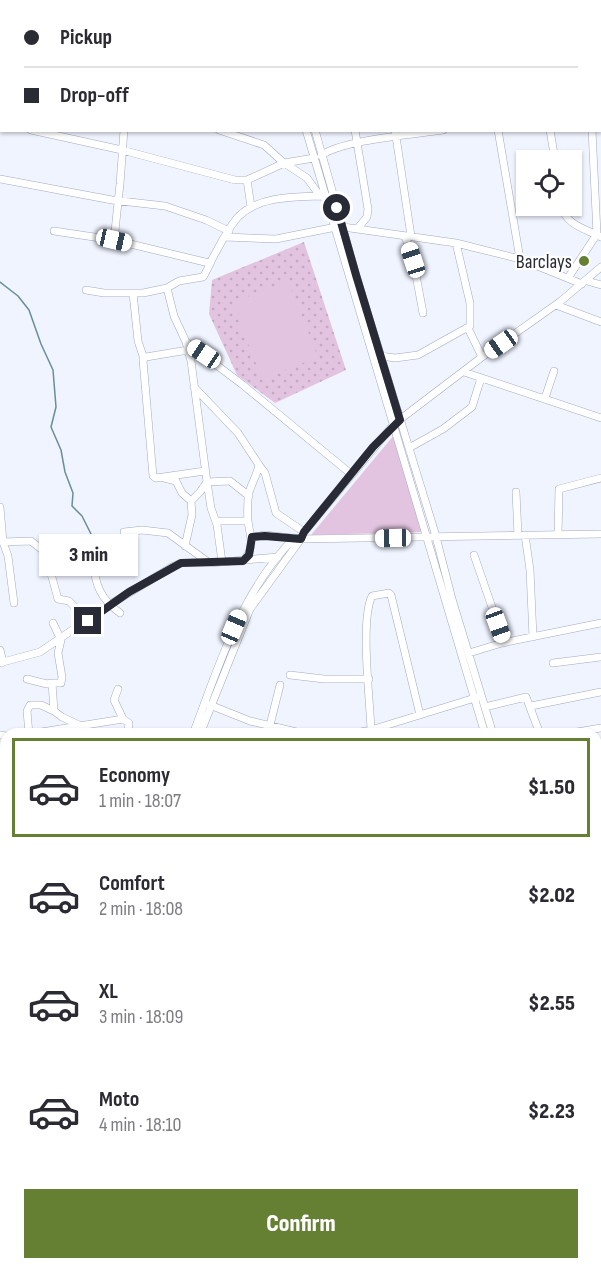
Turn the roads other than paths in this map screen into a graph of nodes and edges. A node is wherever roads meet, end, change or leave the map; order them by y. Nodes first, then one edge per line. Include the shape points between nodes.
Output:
1 (199, 0) edge
2 (220, 0) edge
3 (40, 132) edge
4 (124, 132) edge
5 (225, 132) edge
6 (307, 132) edge
7 (315, 132) edge
8 (355, 132) edge
9 (412, 132) edge
10 (498, 132) edge
11 (550, 132) edge
12 (592, 132) edge
13 (396, 133) edge
14 (357, 144) junction
15 (122, 150) junction
16 (553, 150) edge
17 (318, 157) junction
18 (284, 163) junction
19 (0, 179) edge
20 (247, 180) junction
21 (323, 197) junction
22 (118, 201) junction
23 (251, 207) junction
24 (566, 216) edge
25 (340, 227) junction
26 (357, 228) junction
27 (54, 231) dead end
28 (227, 234) junction
29 (408, 236) junction
30 (599, 236) edge
31 (114, 240) junction
32 (456, 243) junction
33 (520, 259) junction
34 (209, 263) junction
35 (601, 267) edge
36 (568, 278) junction
37 (584, 283) junction
38 (601, 285) edge
39 (168, 288) junction
40 (86, 290) dead end
41 (133, 293) junction
42 (556, 305) junction
43 (423, 313) dead end
44 (601, 322) edge
45 (468, 328) junction
46 (186, 342) junction
47 (188, 350) junction
48 (482, 357) junction
49 (144, 359) junction
50 (380, 360) junction
51 (554, 371) dead end
52 (464, 372) junction
53 (481, 378) junction
54 (194, 387) junction
55 (545, 398) junction
56 (601, 418) edge
57 (398, 422) junction
58 (409, 448) junction
59 (259, 465) junction
60 (205, 471) junction
61 (351, 474) junction
62 (156, 478) junction
63 (601, 478) edge
64 (207, 482) junction
65 (516, 492) dead end
66 (249, 496) junction
67 (190, 501) junction
68 (0, 507) edge
69 (216, 521) junction
70 (248, 521) junction
71 (124, 532) dead end
72 (601, 534) edge
73 (522, 535) junction
74 (558, 535) junction
75 (252, 537) junction
76 (299, 537) junction
77 (427, 537) junction
78 (436, 537) junction
79 (3, 542) junction
80 (117, 546) dead end
81 (185, 546) junction
82 (474, 555) dead end
83 (278, 557) junction
84 (243, 561) junction
85 (222, 562) junction
86 (210, 563) junction
87 (14, 603) dead end
88 (109, 605) junction
89 (452, 611) junction
90 (120, 614) dead end
91 (88, 621) junction
92 (53, 623) dead end
93 (601, 623) edge
94 (533, 637) junction
95 (61, 640) junction
96 (504, 642) junction
97 (0, 650) edge
98 (469, 653) junction
99 (601, 657) edge
100 (2, 663) edge
101 (553, 663) dead end
102 (290, 675) dead end
103 (27, 679) dead end
104 (369, 679) junction
105 (52, 683) junction
106 (280, 685) dead end
107 (118, 689) dead end
108 (601, 692) edge
109 (478, 697) junction
110 (208, 704) junction
111 (531, 706) junction
112 (485, 707) junction
113 (54, 711) junction
114 (420, 715) junction
115 (123, 719) junction
116 (80, 725) junction
117 (270, 725) junction
118 (28, 728) edge
119 (73, 728) edge
120 (128, 728) edge
121 (196, 728) edge
122 (202, 728) edge
123 (282, 728) edge
124 (371, 728) edge
125 (378, 728) edge
126 (484, 728) edge
127 (491, 728) edge
128 (538, 728) edge

1 - 2 street
3 - 15 street
4 - 15 street
5 - 18 street via 264,145
6 - 17 street
7 - 17 street
8 - 14 street
9 - 13 street
10 - 33 street
11 - 16 street
12 - 30 street
13 - 14 street
13 - 29 street
14 - 17 street via 332,149
14 - 26 street via 368,209 367,217
15 - 20 street via 222,178
15 - 22 street
17 - 18 street
17 - 21 street
17 - 25 street
18 - 20 street
18 - 21 street via 307,178
19 - 22 street
20 - 23 street
21 - 23 street via 273,200
21 - 25 street
22 - 28 street via 165,206 206,220
22 - 31 street
23 - 28 street via 238,217
24 - 30 street
25 - 26 street
25 - 28 street via 276,239
25 - 50 street
26 - 29 street
27 - 31 street
28 - 34 street
29 - 32 street
29 - 43 street
30 - 36 street
31 - 34 street
32 - 33 street
32 - 45 street via 470,303
33 - 36 street
34 - 39 street via 203,277 179,281
35 - 37 street
36 - 37 street
37 - 38 street
37 - 42 street
39 - 41 street
39 - 46 street via 174,316
40 - 41 street
41 - 49 street
42 - 44 street
42 - 48 street
45 - 48 street
45 - 50 street via 418,356
46 - 47 street
46 - 61 street
47 - 49 street
47 - 54 street
48 - 52 street
49 - 62 street
50 - 57 street
51 - 55 street
52 - 53 street
52 - 57 street
53 - 55 street
53 - 58 street via 472,407
54 - 59 street via 238,433
54 - 60 street
55 - 56 street
57 - 58 street
57 - 61 street
57 - 77 street
58 - 78 street
59 - 66 street
59 - 76 street via 276,513
60 - 62 street
60 - 64 street
61 - 76 street
62 - 67 street via 176,482
63 - 74 street via 559,489
64 - 66 street via 230,481
64 - 67 street
64 - 69 street
65 - 73 street
66 - 70 street
67 - 81 street via 192,515
68 - 79 street
69 - 70 street
69 - 85 street
70 - 75 street
71 - 81 street via 163,532
72 - 74 street
73 - 74 street
73 - 78 street
73 - 94 street via 530,570
75 - 76 street
75 - 84 street via 249,555
76 - 77 street
76 - 83 street
76 - 110 street via 250,609
77 - 78 street
77 - 89 street
78 - 89 street
79 - 87 street
79 - 91 street via 31,541 45,552 58,599 69,601
80 - 88 street via 109,556 94,562 94,577
81 - 86 street
82 - 96 street
83 - 84 street
83 - 110 street via 243,608
84 - 85 street
85 - 86 street
86 - 88 street via 187,562 172,567
88 - 90 street
88 - 91 street
89 - 98 street
89 - 109 street
91 - 95 street
92 - 95 street
93 - 94 street
94 - 96 street
95 - 100 street via 40,652
95 - 105 street via 61,683
96 - 98 street
97 - 100 street
98 - 109 street
99 - 101 street
102 - 104 street
103 - 105 street
104 - 114 street via 368,606 372,596 388,593
104 - 124 street
105 - 113 street
106 - 117 street
107 - 115 street via 114,700
108 - 111 street
109 - 112 street
109 - 114 street
109 - 126 street
110 - 117 street
110 - 121 street
110 - 122 street
111 - 112 street via 524,696
111 - 128 street
112 - 127 street
113 - 116 street
113 - 118 street via 30,705
114 - 125 street
115 - 116 street
115 - 120 street via 129,723
116 - 119 street
117 - 123 street

